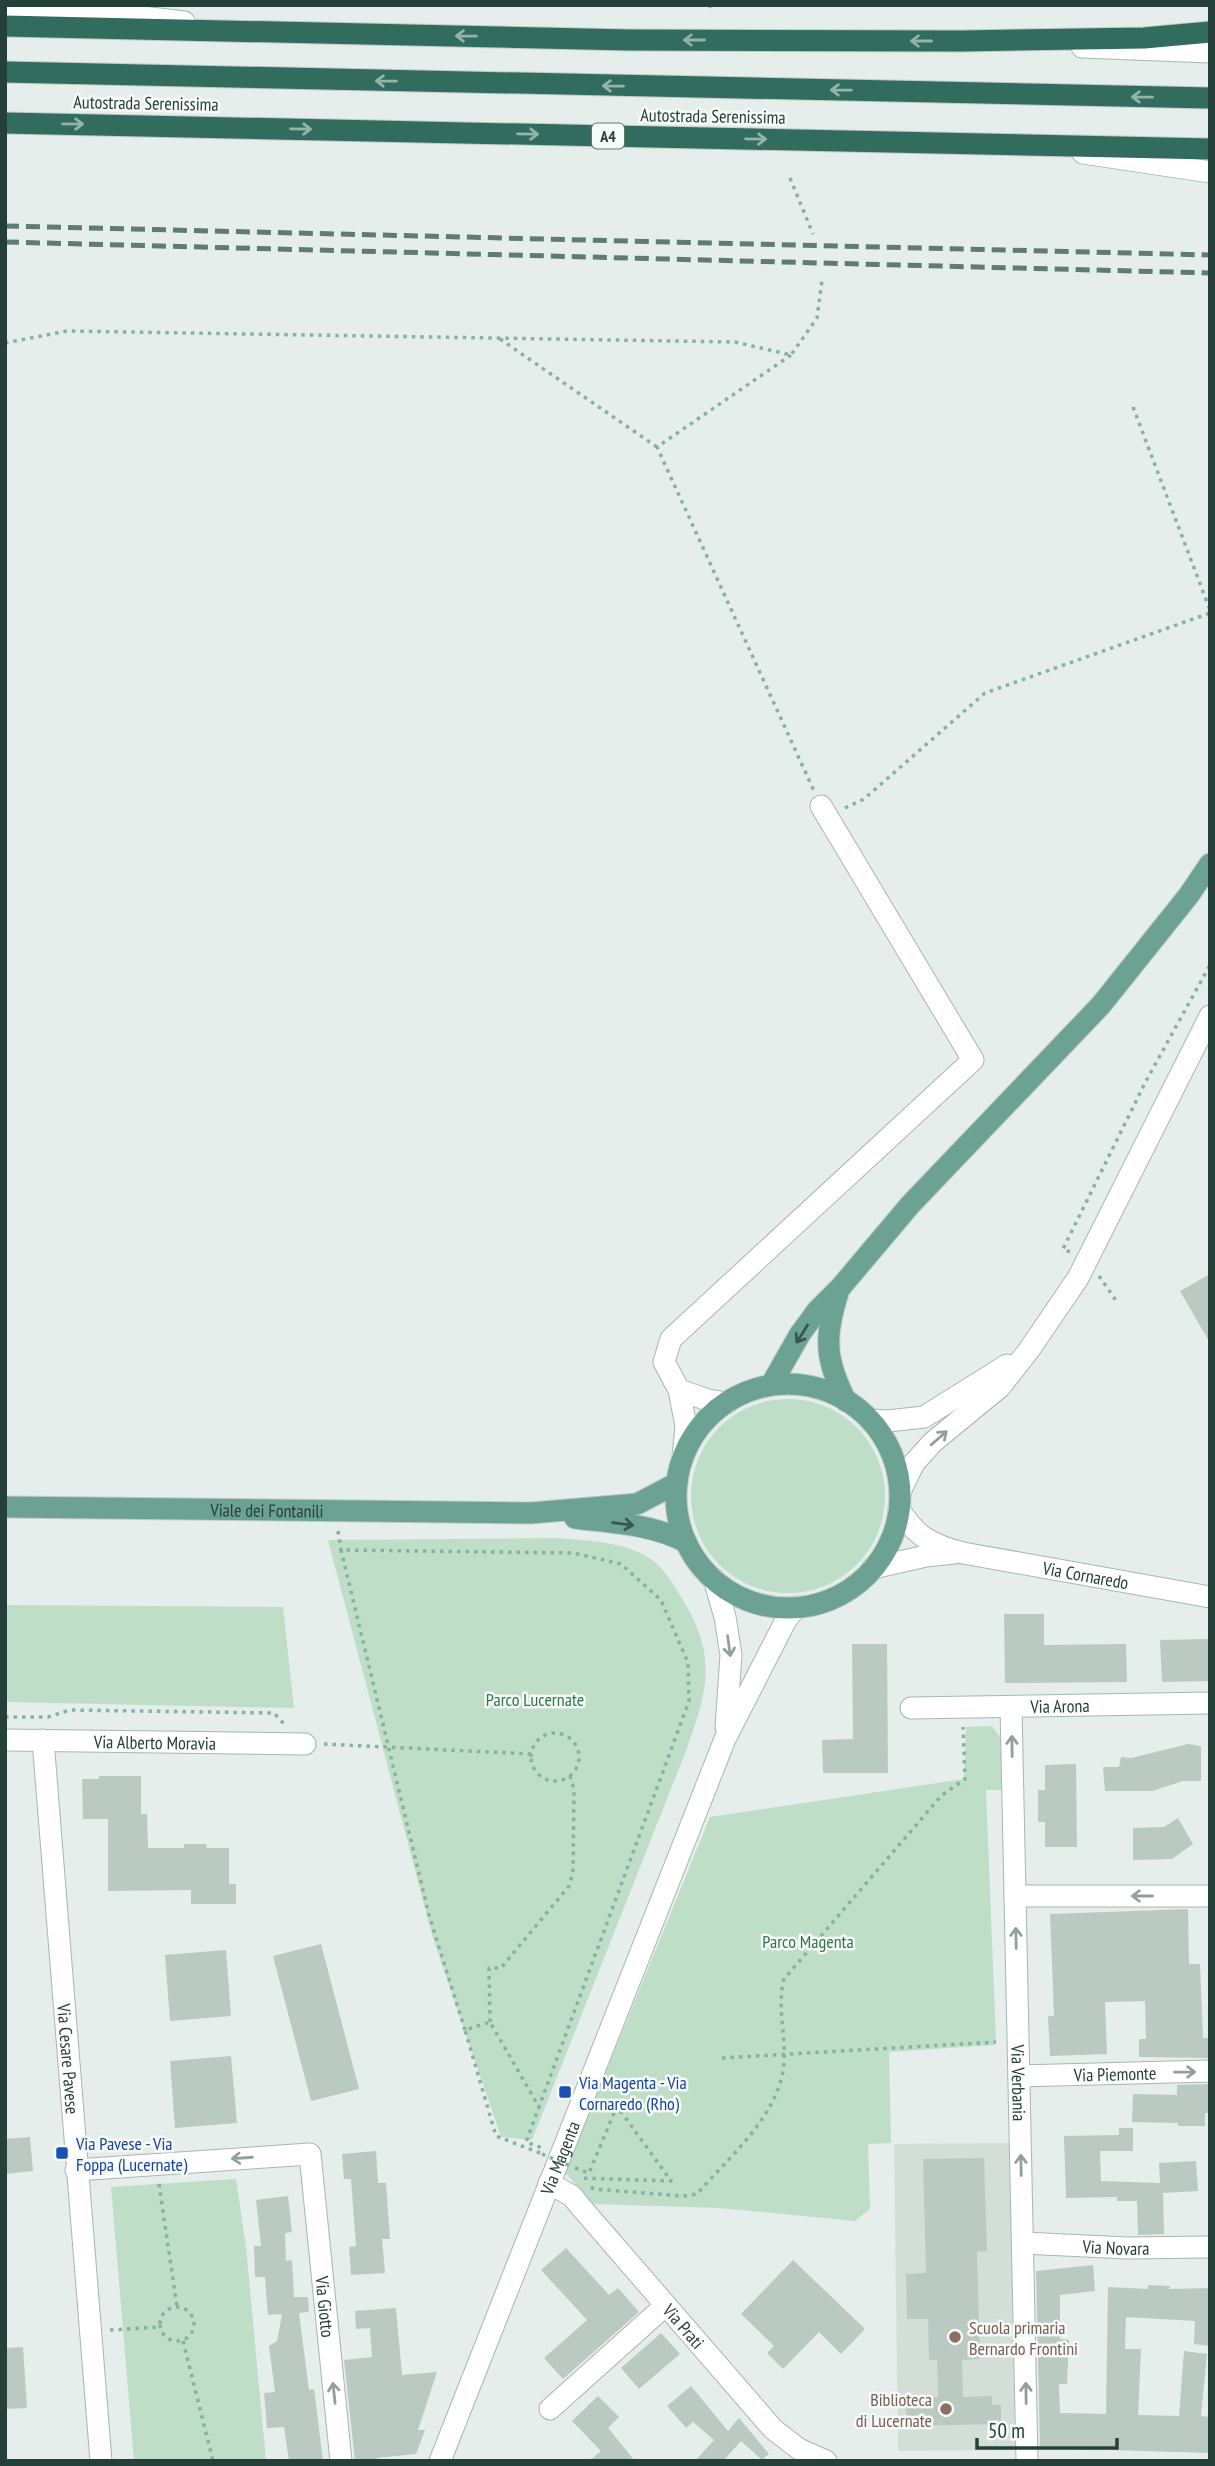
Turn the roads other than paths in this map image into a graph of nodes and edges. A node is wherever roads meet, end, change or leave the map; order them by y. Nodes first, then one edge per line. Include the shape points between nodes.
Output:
1 (5, 14) edge
2 (5, 26) edge
3 (259, 30) junction
4 (1210, 32) edge
5 (962, 41) junction
6 (1210, 52) edge
7 (5, 72) edge
8 (1210, 98) edge
9 (5, 123) edge
10 (1032, 145) junction
11 (1210, 149) edge
12 (1210, 172) edge
13 (824, 811) road end
14 (1210, 864) edge
15 (1210, 1016) edge
16 (840, 1288) junction
17 (1029, 1350) junction
18 (771, 1385) junction
19 (679, 1390) junction
20 (846, 1401) junction
21 (727, 1403) junction
22 (870, 1420) junction
23 (683, 1457) junction
24 (677, 1483) junction
25 (900, 1501) junction
26 (5, 1507) edge
27 (531, 1513) junction
28 (686, 1542) junction
29 (963, 1553) junction
30 (873, 1568) junction
31 (714, 1579) junction
32 (1210, 1597) edge
33 (796, 1607) junction
34 (1210, 1703) edge
35 (1011, 1707) junction
36 (911, 1708) dead end
37 (5, 1740) edge
38 (43, 1740) junction
39 (725, 1740) junction
40 (305, 1744) road end
41 (1015, 1896) junction
42 (1210, 1896) edge
43 (1210, 2071) edge
44 (1019, 2076) junction
45 (76, 2170) junction
46 (549, 2183) junction
47 (1023, 2244) junction
48 (1210, 2247) edge
49 (666, 2305) junction
50 (550, 2409) dead end
51 (101, 2461) edge
52 (341, 2461) edge
53 (440, 2461) edge
54 (826, 2461) edge
55 (1027, 2461) edge

1 - 3 street via 142,17
2 - 3 highway
5 -> 3 highway via 629,40
4 - 5 highway via 1144,38
5 - 6 street
8 -> 7 highway, Autostrada Serenissima
9 -> 10 highway, Autostrada Serenissima / A4
10 - 11 highway, Autostrada Serenissima / A4
10 - 12 street
13 - 19 street via 973,1060 681,1327 671,1339 664,1362
14 - 16 main road via 1101,1005 910,1205
15 - 17 street via 1078,1278
16 -> 18 main road via 800,1334
16 - 20 main road via 827,1341 835,1379
17 - 22 street via 924,1417
25 -> 17 street via 914,1463 933,1441 1000,1387
18 - 20 main road via 816,1388
18 - 21 main road
19 - 21 street
19 - 23 street via 686,1426
20 - 22 main road
21 - 23 main road via 700,1427
22 - 25 main road via 893,1457
23 - 24 main road
24 - 27 main road, Viale dei Fontanili via 637,1504
24 - 28 main road via 678,1515
25 - 29 street, Via Cornaredo via 908,1524 935,1546
25 - 30 main road via 888,1547
26 - 27 main road, Viale dei Fontanili
27 -> 28 main road, Viale dei Fontanili via 645,1527
28 - 31 main road
29 - 30 street, Via Cornaredo
29 - 32 street, Via Cornaredo
30 - 33 main road via 844,1592
31 - 33 main road via 754,1602
31 -> 39 street, Via Magenta via 731,1655
33 - 39 street, Via Magenta
34 - 35 street, Via Arona
35 - 36 street, Via Arona
41 -> 35 street, Via Verbania
37 - 38 street, Via Alberto Moravia
38 - 40 street, Via Alberto Moravia
38 - 45 street, Via Cesare Pavese
39 - 46 street, Via Magenta
42 -> 41 street
44 -> 41 street, Via Verbania
44 -> 43 street, Via Piemonte
47 -> 44 street, Via Verbania
45 - 51 street, Via Cesare Pavese
52 -> 45 street, Via Giotto via 310,2154
46 - 49 street, Via Prati via 572,2196
46 - 53 street, Via Magenta
47 - 48 street, Via Novara
55 -> 47 street, Via Verbania
49 - 50 street
49 - 54 street, Via Prati via 774,2429 799,2449

